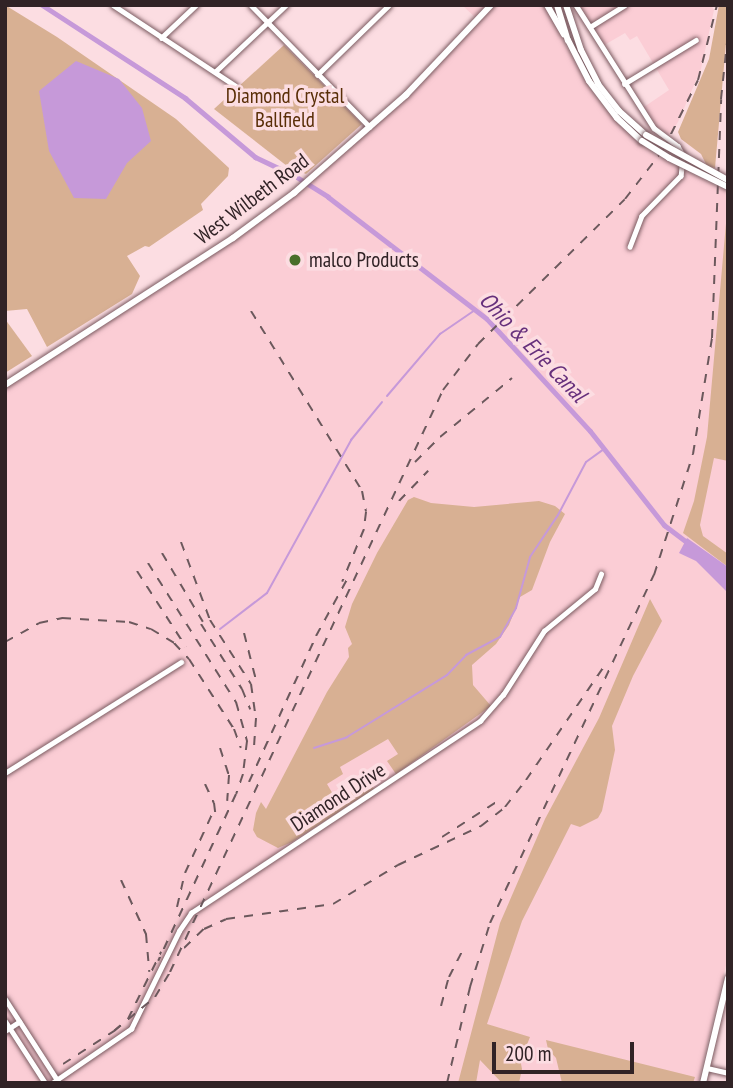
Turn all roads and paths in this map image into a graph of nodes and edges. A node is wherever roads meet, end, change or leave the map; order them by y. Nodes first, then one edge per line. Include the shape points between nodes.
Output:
1 (113, 5) edge
2 (196, 5) edge
3 (251, 5) edge
4 (286, 5) edge
5 (389, 5) edge
6 (491, 5) edge
7 (547, 5) edge
8 (557, 5) edge
9 (566, 5) edge
10 (576, 5) edge
11 (625, 5) edge
12 (267, 23) junction
13 (590, 27) junction
14 (161, 38) junction
15 (568, 40) junction
16 (696, 40) dead end
17 (216, 71) junction
18 (317, 75) junction
19 (624, 84) junction
20 (236, 86) dead end
21 (371, 128) junction
22 (644, 138) junction
23 (728, 180) edge
24 (728, 187) edge
25 (630, 247) dead end
26 (5, 385) edge
27 (601, 574) dead end
28 (181, 662) dead end
29 (5, 773) edge
30 (728, 978) edge
31 (726, 991) edge
32 (5, 999) edge
33 (5, 1021) edge
34 (19, 1022) junction
35 (7, 1029) edge
36 (706, 1068) junction
37 (728, 1073) edge
38 (56, 1082) edge
39 (45, 1083) edge
40 (703, 1083) edge

1 - 14 street
2 - 14 street
3 - 12 street
4 - 12 street
5 - 18 street
6 - 21 main road, West Wilbeth Road
7 - 15 main road
8 - 15 main road
9 - 22 main road via 593,76
10 - 13 street
11 - 13 street
12 - 17 street
12 - 18 street
13 - 19 street
14 - 17 street
15 - 22 main road via 598,94 617,118
16 - 19 street
17 - 20 street
18 - 21 street
19 - 25 street via 654,128 678,146 684,159 681,176 642,216
21 - 26 main road, West Wilbeth Road via 233,238
22 - 23 main road, bridge
22 - 24 main road, bridge via 669,158
27 - 38 street, Diamond Drive via 595,589 544,631 503,695 480,721 191,913 134,1025
28 - 29 street
30 - 31 main road
31 - 36 main road
32 - 34 street
33 - 35 street
34 - 35 street
34 - 38 street
35 - 39 street
36 - 37 street
36 - 40 main road

